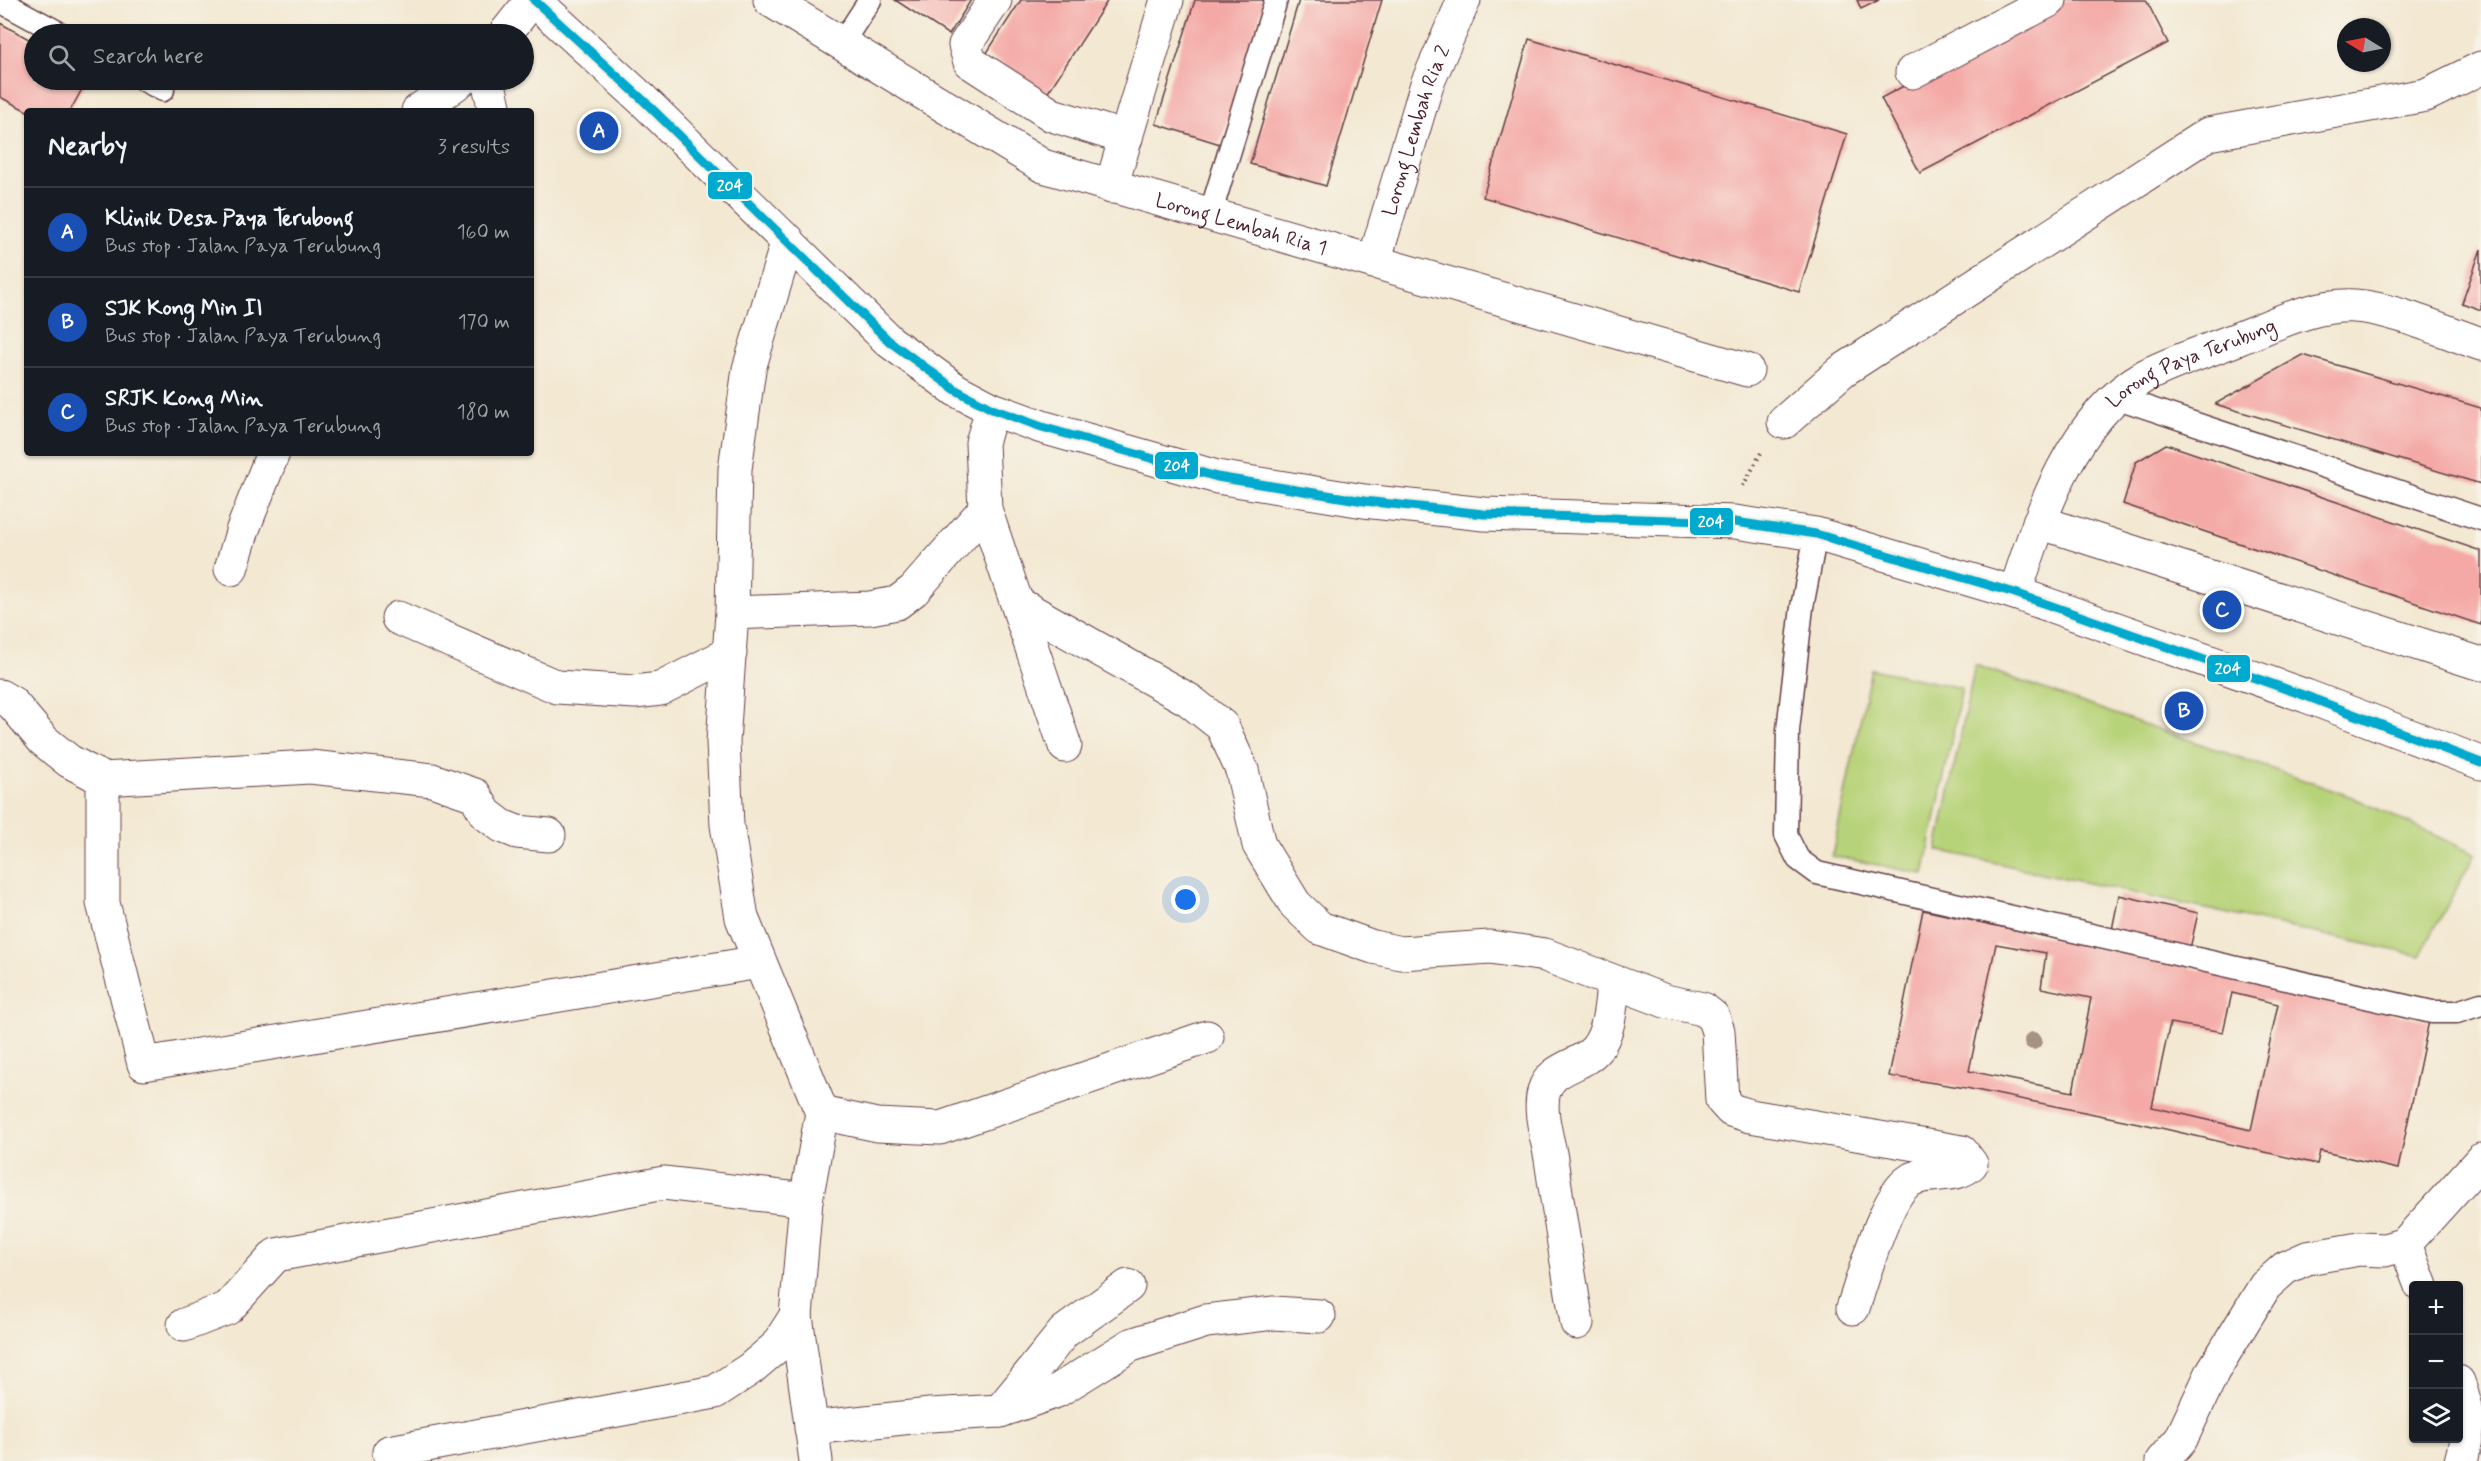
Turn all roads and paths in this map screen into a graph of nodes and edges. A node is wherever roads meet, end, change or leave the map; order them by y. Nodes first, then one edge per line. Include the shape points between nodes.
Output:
1 (533, 0) edge
2 (770, 0) edge
3 (870, 0) edge
4 (995, 0) edge
5 (1167, 0) edge
6 (1276, 0) edge
7 (1464, 0) edge
8 (2050, 0) edge
9 (0, 1) edge
10 (43, 24) edge
11 (514, 24) edge
12 (842, 43) junction
13 (2481, 68) edge
14 (1912, 72) dead end
15 (447, 90) edge
16 (490, 90) edge
17 (422, 108) edge
18 (494, 108) edge
19 (1126, 138) junction
20 (1111, 187) junction
21 (1210, 215) junction
22 (788, 240) junction
23 (1374, 262) junction
24 (2481, 344) edge
25 (1747, 370) dead end
26 (2115, 397) junction
27 (992, 409) junction
28 (1784, 422) joint
29 (272, 456) edge
30 (986, 509) junction
31 (2481, 519) edge
32 (1735, 522) junction
33 (2039, 522) junction
34 (1816, 534) junction
35 (231, 569) dead end
36 (2016, 593) junction
37 (1017, 603) junction
38 (732, 613) junction
39 (398, 618) dead end
40 (730, 652) junction
41 (2481, 664) edge
42 (0, 696) edge
43 (1065, 746) dead end
44 (2481, 763) edge
45 (103, 779) junction
46 (549, 835) dead end
47 (759, 962) junction
48 (1613, 983) junction
49 (2481, 1004) edge
50 (1207, 1037) dead end
51 (822, 1113) junction
52 (2481, 1160) edge
53 (807, 1200) junction
54 (2405, 1244) junction
55 (2419, 1281) edge
56 (1128, 1286) dead end
57 (1853, 1308) dead end
58 (796, 1316) junction
59 (1319, 1316) dead end
60 (1577, 1323) dead end
61 (184, 1325) dead end
62 (2461, 1389) edge
63 (1000, 1411) junction
64 (811, 1428) junction
65 (389, 1452) dead end
66 (816, 1461) edge
67 (2162, 1461) edge
68 (2461, 1461) edge

1 - 11 street
1 - 22 street
2 - 12 street, Lorong Lembah Ria 1
3 - 12 lane
4 - 19 street via 965,45 970,62 1052,114
5 - 19 street
6 - 21 lane
7 - 23 street, Lorong Lembah Ria 2 via 1427,84
8 - 14 street
9 - 10 lane
12 - 20 street, Lorong Lembah Ria 1 via 1028,159
13 - 28 street via 2426,95 2208,134 1842,370
15 - 17 street
16 - 18 street
19 - 20 street
20 - 21 street, Lorong Lembah Ria 1
21 - 23 street, Lorong Lembah Ria 1
22 - 27 street via 889,341 956,390
22 - 38 street via 748,369 735,469
23 - 25 street, Lorong Lembah Ria 1
24 - 26 street, Lorong Paya Terubung via 2383,312 2336,306 2305,313 2146,376
26 - 31 lane
26 - 33 street, Lorong Paya Terubung via 2089,427
27 - 30 street via 982,443
27 - 32 street via 1217,477 1364,501 1484,514
28 - 32 path via 1744,481
29 - 35 street
30 - 37 street
30 - 38 street via 914,590 897,603 870,609
32 - 34 street
33 - 36 street, Lorong Paya Terubung
33 - 41 street
34 - 36 street
34 - 49 lane via 1788,730 1786,835 1798,859 1817,873 2432,1012 2457,1012
36 - 44 street
37 - 43 street
37 - 48 street via 1189,700 1222,726 1242,770 1258,846 1295,904 1320,928 1401,953 1490,947 1545,955
38 - 40 street
39 - 40 street via 557,687 635,692 660,689
40 - 47 street via 723,742 727,825 742,918
42 - 45 street via 12,703 43,740 69,761
45 - 46 street via 310,767 432,780 475,795 486,814 502,826
45 - 47 street via 103,903 144,1064
47 - 51 street
48 - 57 street via 1703,1009 1713,1017 1718,1031 1719,1086 1722,1100 1731,1110 1962,1152 1968,1157 1971,1164 1964,1171 1909,1181 1890,1203
48 - 60 street via 1604,1033 1597,1048 1549,1080 1543,1093
50 - 51 street via 940,1128 877,1125
51 - 53 street
52 - 54 street
53 - 58 street
53 - 61 street via 664,1183 276,1255 228,1308
54 - 55 street
54 - 67 street via 2385,1250 2359,1249 2307,1258 2278,1274 2265,1286 2213,1371 2181,1439
56 - 63 street via 1064,1332
58 - 64 street
58 - 65 street via 776,1347 715,1392
59 - 63 street via 1274,1313 1206,1321 1131,1346 1057,1391
62 - 68 street via 2469,1410 2468,1436
63 - 64 street
64 - 66 street

